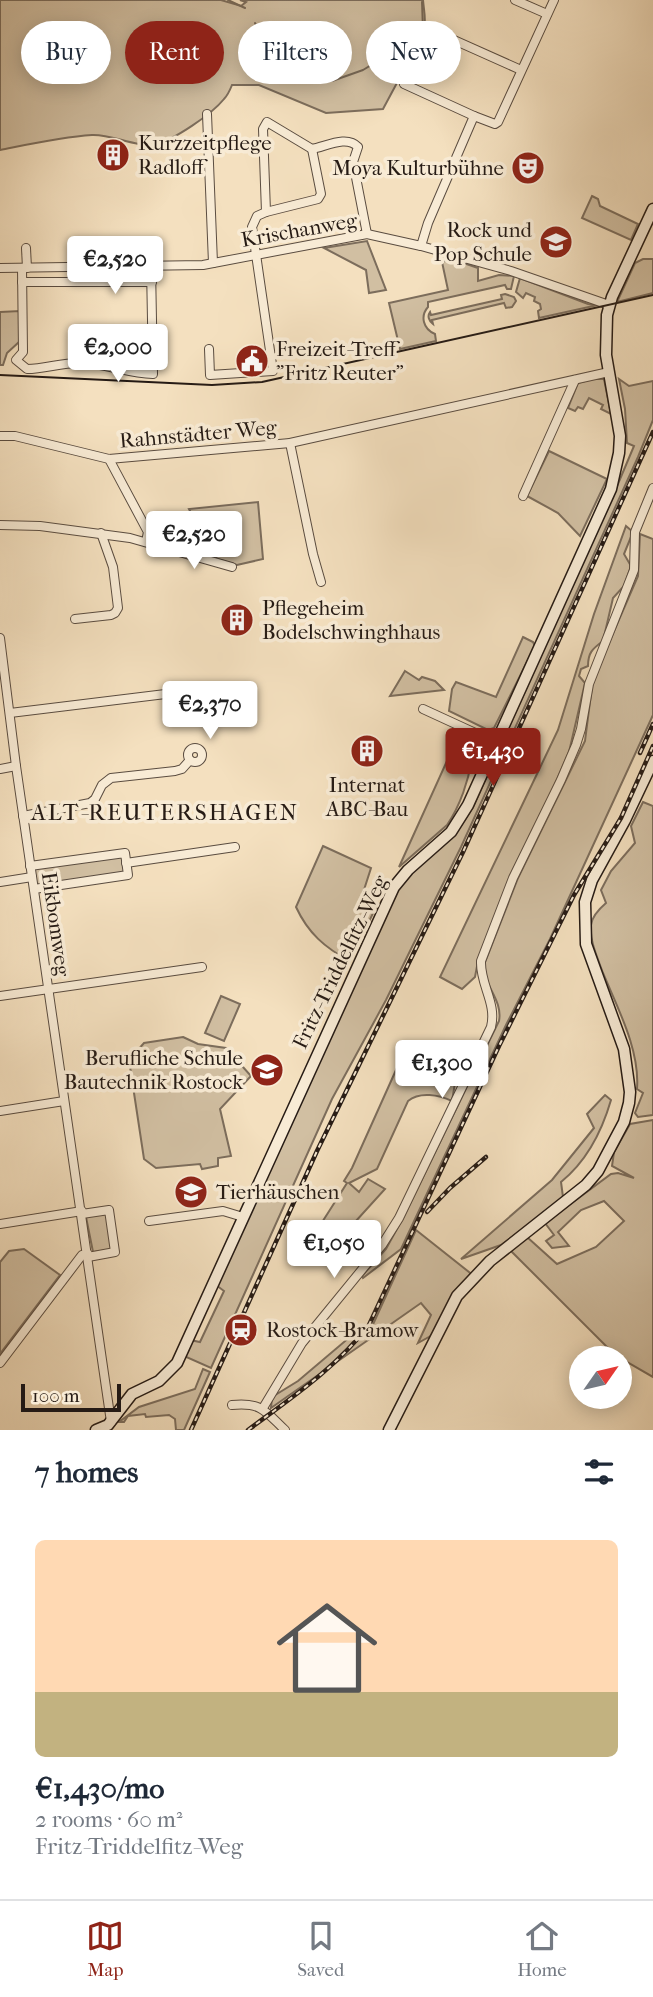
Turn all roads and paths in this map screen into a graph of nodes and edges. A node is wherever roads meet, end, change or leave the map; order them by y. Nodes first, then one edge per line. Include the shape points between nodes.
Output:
1 (515, 0) edge
2 (554, 0) edge
3 (547, 14) junction
4 (461, 43) edge
5 (521, 70) junction
6 (404, 84) dead end
7 (207, 114) dead end
8 (474, 116) junction
9 (312, 149) junction
10 (653, 209) edge
11 (266, 212) junction
12 (367, 234) junction
13 (421, 246) junction
14 (26, 248) dead end
15 (256, 255) junction
16 (212, 263) junction
17 (151, 267) junction
18 (0, 268) edge
19 (24, 268) junction
20 (22, 282) junction
21 (152, 282) junction
22 (609, 305) junction
23 (209, 349) dead end
24 (609, 372) junction
25 (575, 380) junction
26 (0, 436) edge
27 (290, 443) junction
28 (109, 459) junction
29 (653, 488) edge
30 (523, 496) dead end
31 (0, 525) edge
32 (101, 533) junction
33 (146, 542) junction
34 (232, 567) dead end
35 (321, 582) dead end
36 (75, 619) dead end
37 (0, 639) edge
38 (190, 691) dead end
39 (423, 709) dead end
40 (10, 713) junction
41 (497, 743) junction
42 (190, 761) dead end
43 (653, 761) edge
44 (16, 766) junction
45 (0, 769) edge
46 (23, 816) junction
47 (235, 848) dead end
48 (126, 863) junction
49 (30, 866) junction
50 (32, 877) junction
51 (0, 882) edge
52 (34, 889) junction
53 (202, 967) dead end
54 (48, 990) junction
55 (0, 996) edge
56 (64, 1101) junction
57 (0, 1111) edge
58 (82, 1212) junction
59 (243, 1217) junction
60 (149, 1220) dead end
61 (0, 1224) edge
62 (88, 1255) junction
63 (0, 1363) edge
64 (232, 1405) dead end
65 (263, 1408) junction
66 (111, 1422) junction
67 (96, 1430) edge
68 (285, 1430) edge
69 (388, 1430) edge

1 - 3 street
2 - 3 street
3 - 5 street
4 - 5 street
5 - 8 street via 495,124
6 - 8 street
7 - 16 street
8 - 13 street
9 - 11 street via 321,194 318,199
9 - 11 street via 271,122 264,124
9 - 12 street via 348,141 358,147 353,162
10 - 22 street, Fritz-Triddelfitz-Weg
11 - 15 street via 257,216 252,227
12 - 13 street, Krischanweg
12 - 15 street, Krischanweg
13 - 22 street, Krischanweg
14 - 19 street
15 - 16 street, Krischanweg
15 - 23 street via 273,371 210,375
16 - 17 street, Krischanweg
17 - 19 street, Krischanweg
17 - 21 street
18 - 19 street, Krischanweg
19 - 20 street
20 - 21 street
20 - 21 street via 23,352 16,360 27,369 65,362 153,374
22 - 24 street, Fritz-Triddelfitz-Weg via 605,343
24 - 25 street, Rahnstädter Weg
24 - 41 street, Fritz-Triddelfitz-Weg via 619,420 616,471
25 - 27 street, Rahnstädter Weg
25 - 30 street
26 - 28 street, Rahnstädter Weg
27 - 28 street, Rahnstädter Weg
27 - 35 street, Rahnstädter Weg
28 - 33 street via 148,532
29 - 65 street via 635,532 634,570 589,684 576,745 513,878 481,961 481,975 493,1007 491,1027 382,1245 302,1343
31 - 32 street
32 - 33 street
32 - 36 street via 113,567 118,608 111,615
33 - 34 street
37 - 40 street, Eikbomweg
38 - 40 street
39 - 41 street
40 - 44 street, Eikbomweg
41 - 59 street, Fritz-Triddelfitz-Weg via 457,825 394,887
42 - 46 street via 175,771 111,778 95,799 83,806
43 - 69 street via 585,902 586,944 624,1049 629,1093 624,1122 581,1191 490,1261 457,1296
44 - 45 street
44 - 46 street, Eikbomweg
46 - 49 street, Eikbomweg
47 - 48 street
48 - 49 street via 125,853
48 - 52 street via 128,875
49 - 50 street, Eikbomweg
50 - 51 street
50 - 52 street, Eikbomweg
52 - 54 street, Eikbomweg
53 - 54 street
54 - 55 street
54 - 56 street, Eikbomweg
56 - 57 street
56 - 58 street, Eikbomweg
58 - 61 street
58 - 62 street, Eikbomweg
58 - 62 street via 109,1210 115,1252
59 - 60 street via 223,1210
59 - 66 street, Fritz-Triddelfitz-Weg via 177,1363 159,1381 132,1394
62 - 63 street via 82,1255
62 - 66 street, Eikbomweg
64 - 65 street
65 - 68 street
66 - 67 street

